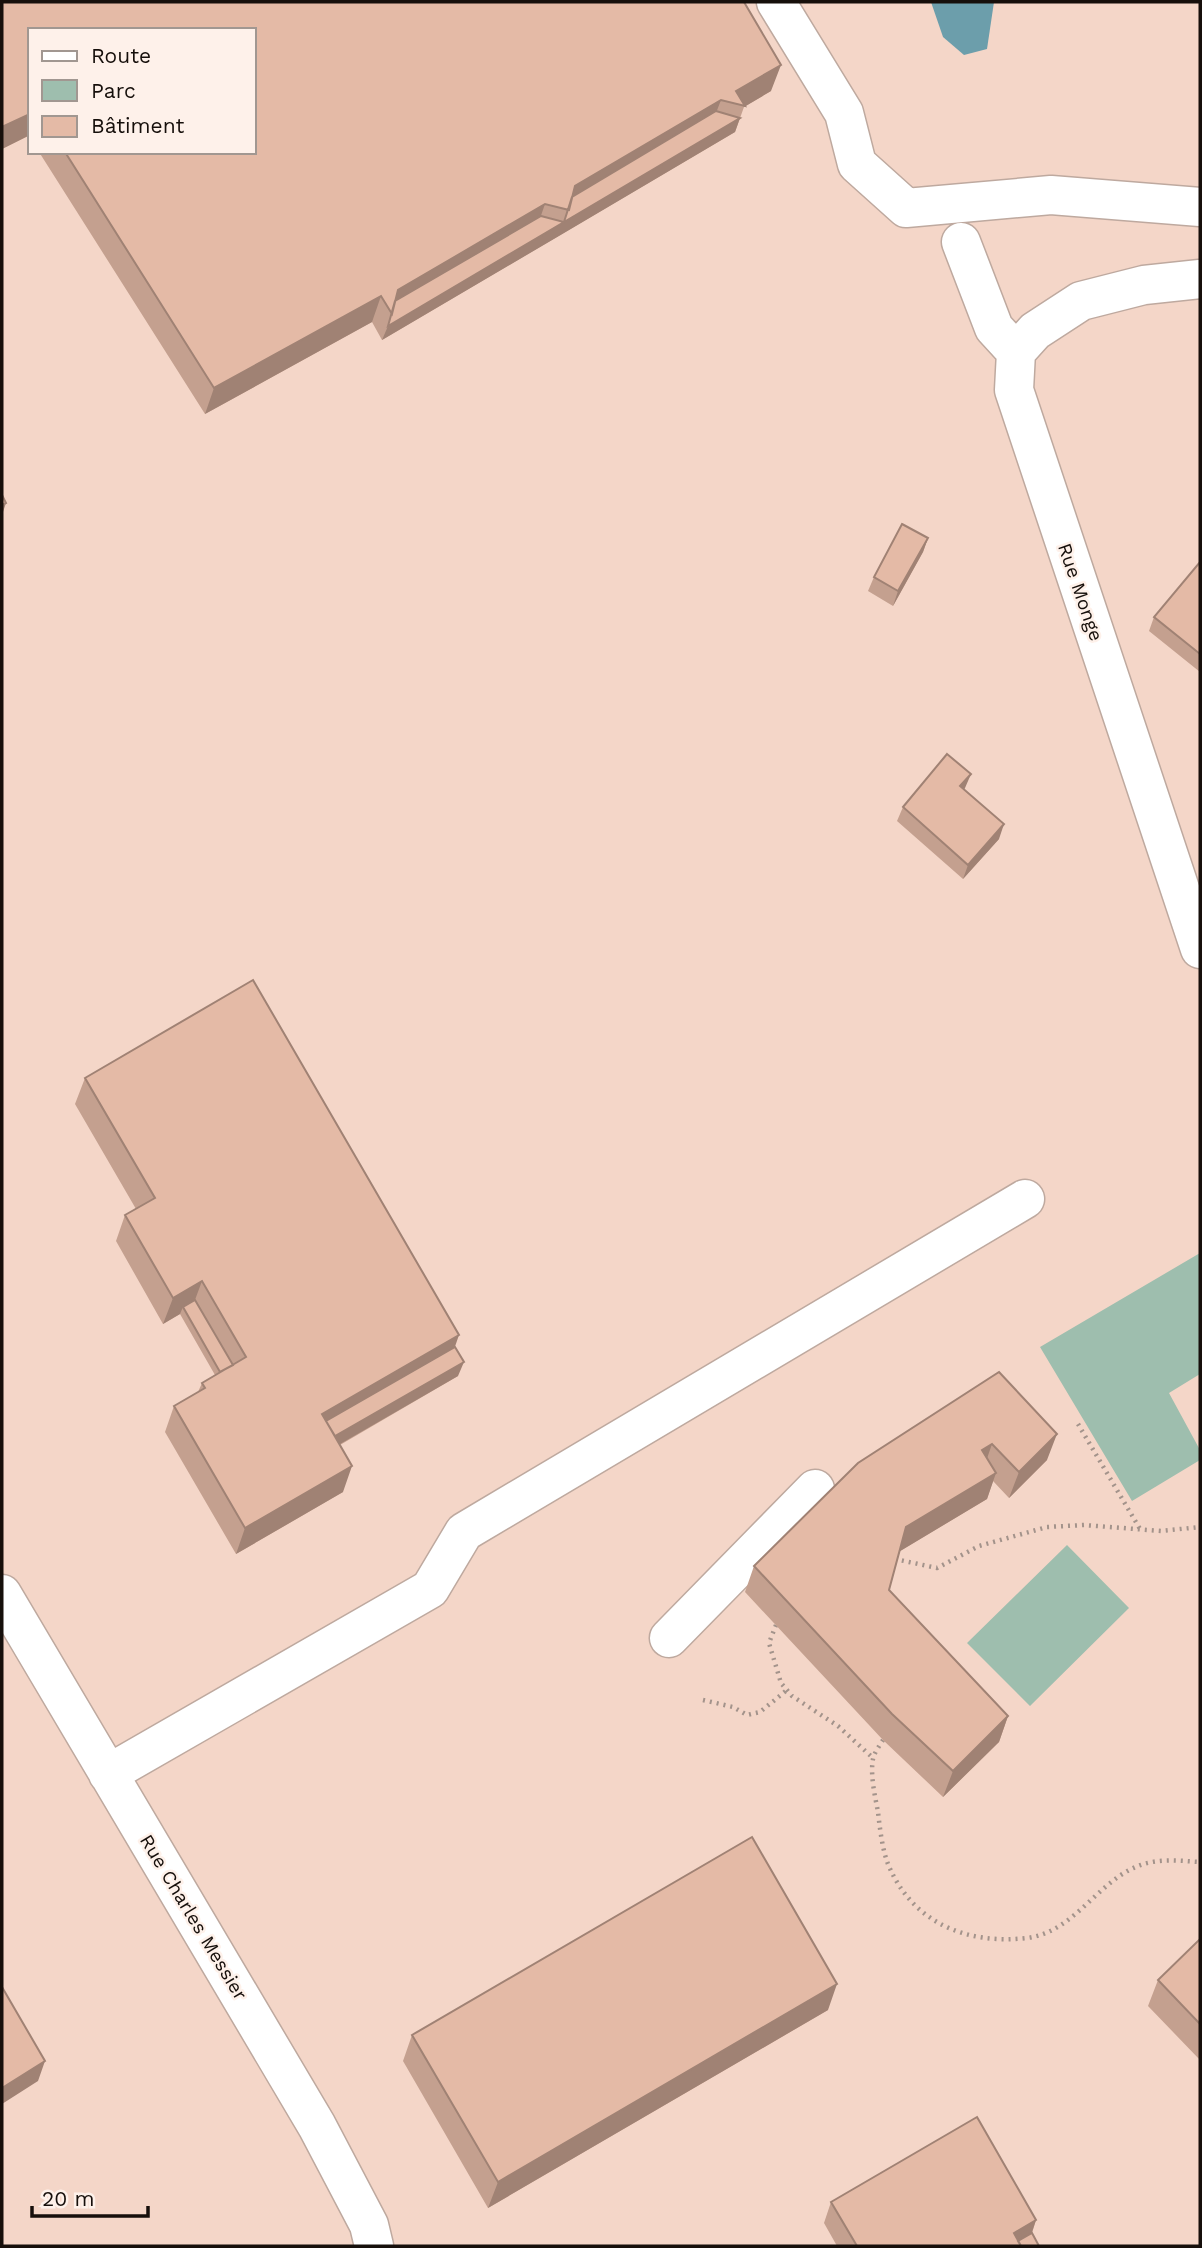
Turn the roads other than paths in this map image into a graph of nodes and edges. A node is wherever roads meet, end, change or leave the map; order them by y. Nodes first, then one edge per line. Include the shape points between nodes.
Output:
1 (776, 2) edge
2 (1200, 207) edge
3 (961, 242) dead end
4 (1200, 279) edge
5 (1016, 352) junction
6 (1200, 949) edge
7 (1025, 1199) dead end
8 (815, 1489) dead end
9 (2, 1594) edge
10 (669, 1638) dead end
11 (108, 1774) junction
12 (374, 2246) edge

1 - 2 street via 844,113 857,164 906,208 1051,195
3 - 5 street via 993,328
4 - 5 street via 1144,285 1081,301 1035,331
5 - 6 street, Rue Monge via 1014,390
7 - 11 street via 464,1532 430,1589
8 - 10 street
9 - 11 street, Rue Charles Messier
11 - 12 street, Rue Charles Messier via 317,2126 369,2225

